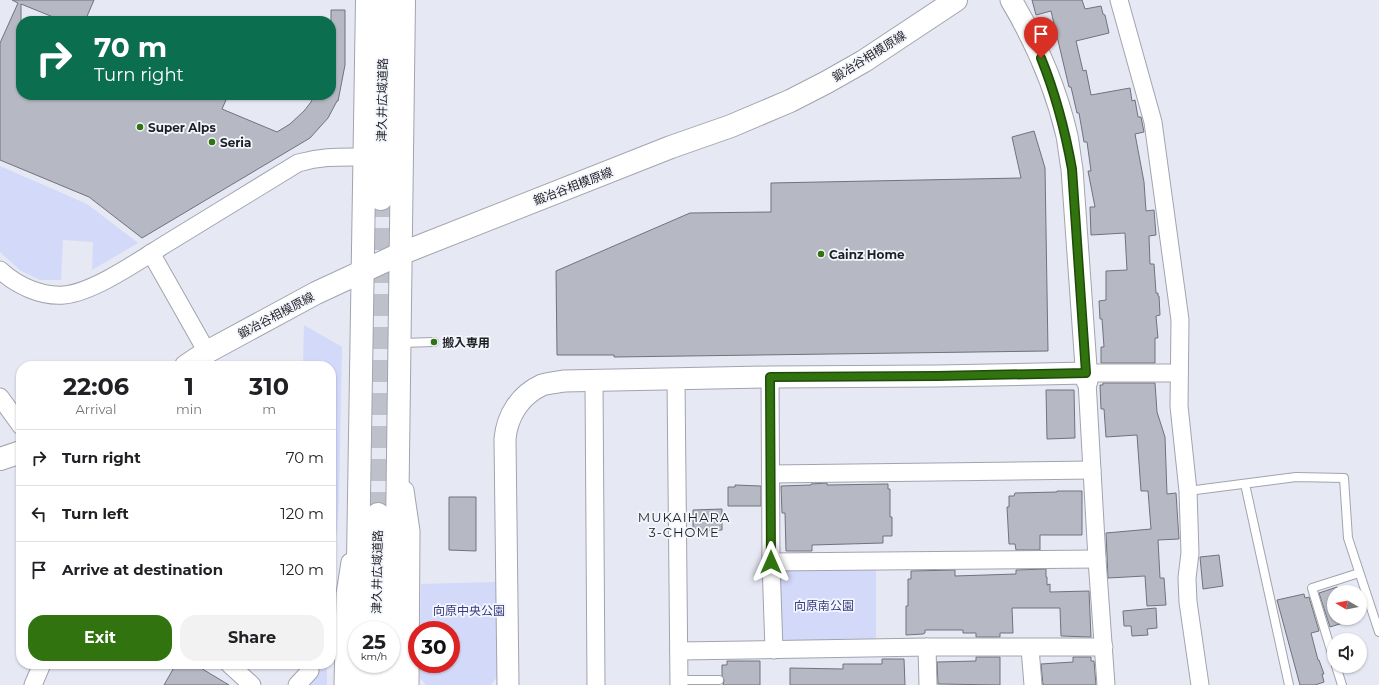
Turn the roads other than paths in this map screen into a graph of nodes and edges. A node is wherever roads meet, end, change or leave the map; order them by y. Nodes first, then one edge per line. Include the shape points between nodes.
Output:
1 (367, 0) edge
2 (384, 0) edge
3 (404, 0) edge
4 (956, 0) edge
5 (1011, 0) edge
6 (1119, 0) edge
7 (365, 157) junction
8 (381, 199) tunnel mouth
9 (151, 253) junction
10 (400, 254) junction
11 (0, 270) edge
12 (362, 271) junction
13 (434, 342) dead end
14 (400, 343) junction
15 (207, 352) junction
16 (194, 361) edge
17 (1179, 373) junction
18 (770, 377) junction
19 (1087, 377) junction
20 (676, 379) junction
21 (594, 381) junction
22 (0, 398) edge
23 (16, 419) edge
24 (399, 448) junction
25 (16, 454) edge
26 (0, 459) edge
27 (1092, 470) junction
28 (771, 474) junction
29 (1245, 484) junction
30 (1188, 490) junction
31 (359, 502) junction
32 (378, 514) tunnel mouth
33 (1097, 559) junction
34 (771, 562) junction
35 (1359, 572) junction
36 (376, 621) edge
37 (1379, 632) edge
38 (1327, 637) edge
39 (927, 647) junction
40 (1104, 647) junction
41 (1030, 648) junction
42 (774, 650) junction
43 (679, 651) junction
44 (40, 669) edge
45 (234, 669) edge
46 (310, 669) edge
47 (376, 673) edge
48 (1338, 673) edge
49 (719, 680) dead end
50 (684, 683) edge
51 (33, 685) edge
52 (252, 685) edge
53 (297, 685) edge
54 (343, 685) edge
55 (356, 685) edge
56 (375, 685) edge
57 (395, 685) edge
58 (410, 685) edge
59 (508, 685) edge
60 (596, 685) edge
61 (928, 685) edge
62 (1033, 685) edge
63 (1106, 685) edge
64 (1200, 685) edge
65 (1289, 685) edge
66 (1342, 685) edge

1 - 7 main road
2 - 8 main road, 津久井広域道路
3 - 10 main road
4 - 10 main road, 鍛冶谷相模原線 via 864,61 790,101
5 - 19 street via 1036,46 1051,81 1066,136 1072,169
6 - 17 street via 1153,122 1180,320
7 - 9 street via 315,158 298,163
7 - 12 main road
9 - 11 street via 101,282 82,291 63,295 36,291
9 - 15 street
10 - 12 main road, 鍛冶谷相模原線
10 - 14 main road
12 - 15 main road, 鍛冶谷相模原線
12 - 31 main road
13 - 14 lane
14 - 24 main road
15 - 16 main road, 鍛冶谷相模原線
17 - 19 street
17 - 30 street via 1179,406
18 - 19 street
18 - 20 street
18 - 28 street
19 - 27 street
20 - 21 street
20 - 43 street
21 - 59 street via 564,381 544,385 525,396 509,417 505,439
21 - 60 street
22 - 23 street
24 - 57 main road
24 - 58 street via 411,531
25 - 26 main road
27 - 28 street
27 - 33 street
28 - 34 street
29 - 30 lane
29 - 35 lane via 1296,477 1344,478 1348,538
29 - 65 lane
30 - 64 street via 1188,602
31 - 54 street via 345,594
31 - 55 main road
32 - 36 main road, 津久井広域道路
33 - 34 street
33 - 40 street
34 - 42 street
35 - 37 lane
35 - 38 lane via 1312,588
39 - 41 street
39 - 42 street
39 - 61 street
40 - 41 street
40 - 63 street
41 - 62 street
42 - 43 street
43 - 50 street
44 - 51 street
45 - 52 street
46 - 53 street
47 - 56 main road
48 - 66 lane
49 - 50 lane

